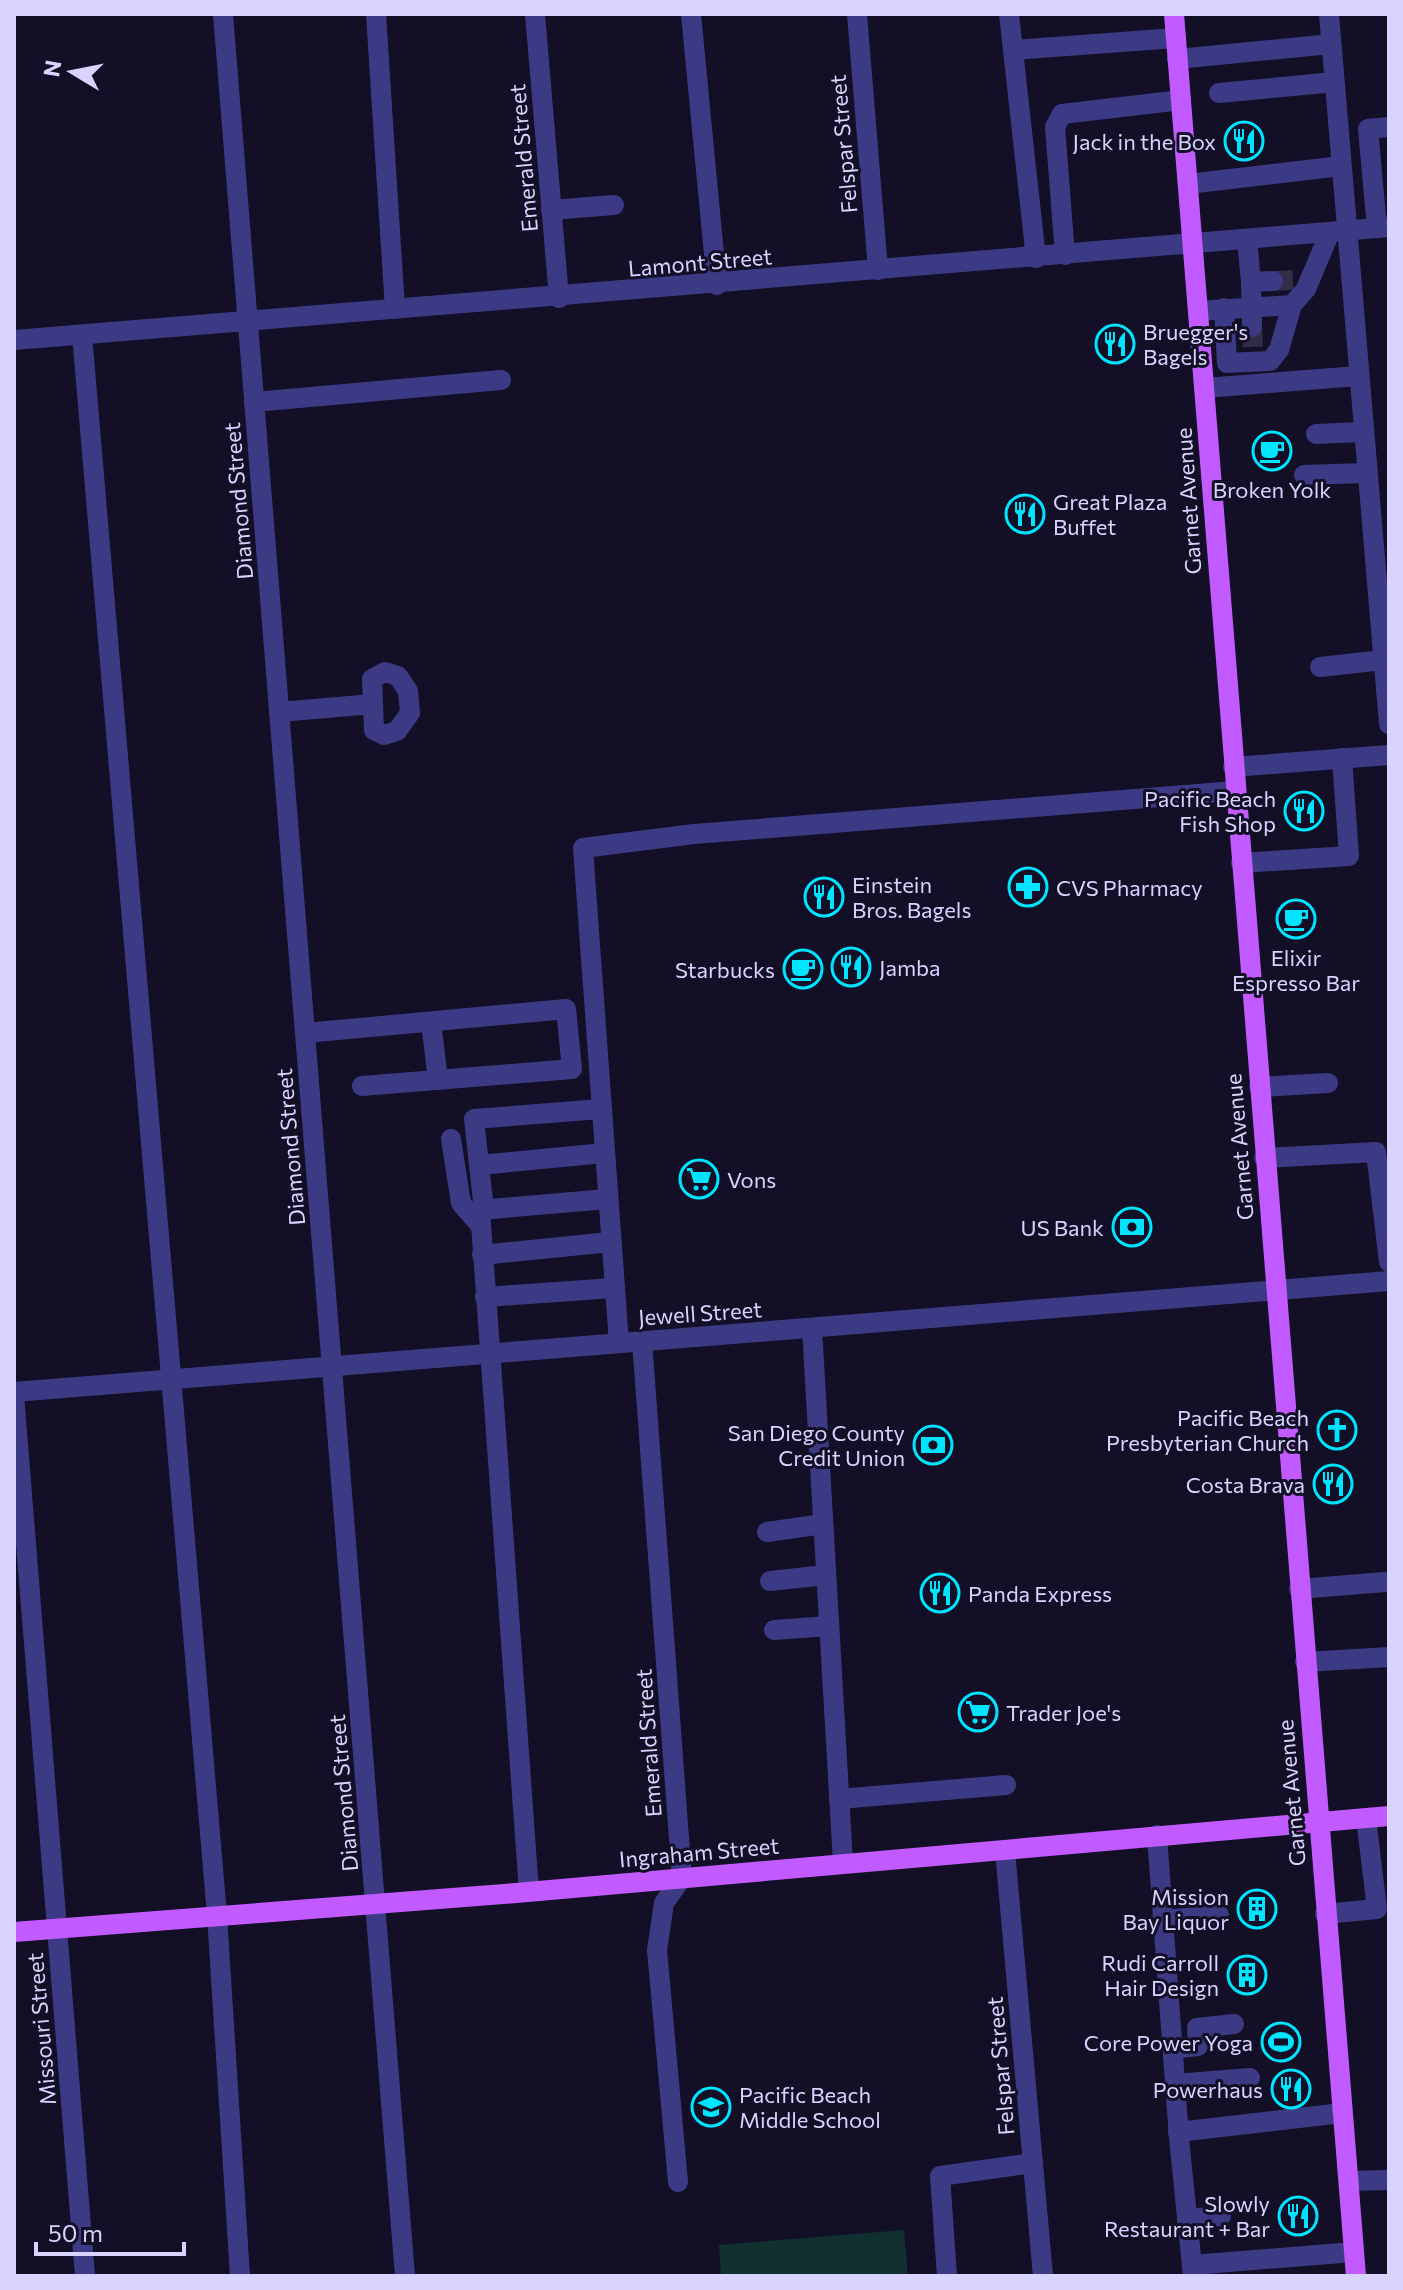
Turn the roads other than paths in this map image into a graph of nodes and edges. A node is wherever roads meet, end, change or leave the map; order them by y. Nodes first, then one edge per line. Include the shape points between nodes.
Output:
1 (223, 14) edge
2 (376, 14) edge
3 (535, 14) edge
4 (691, 14) edge
5 (857, 14) edge
6 (1009, 14) edge
7 (1174, 14) edge
8 (1329, 14) edge
9 (1331, 44) junction
10 (1176, 48) junction
11 (1013, 50) junction
12 (1334, 82) junction
13 (1219, 93) dead end
14 (1181, 100) junction
15 (1389, 127) edge
16 (1341, 166) junction
17 (1188, 184) junction
18 (614, 205) dead end
19 (551, 210) junction
20 (1383, 228) edge
21 (1338, 231) junction
22 (1247, 239) junction
23 (1193, 243) junction
24 (1065, 255) junction
25 (1036, 258) junction
26 (878, 270) junction
27 (1292, 280) junction
28 (1251, 282) junction
29 (717, 285) junction
30 (559, 298) junction
31 (1292, 305) junction
32 (1224, 308) junction
33 (395, 309) junction
34 (1198, 311) junction
35 (248, 320) junction
36 (82, 335) junction
37 (14, 340) edge
38 (1253, 346) junction
39 (1227, 363) junction
40 (1202, 365) junction
41 (1358, 376) junction
42 (501, 380) dead end
43 (1204, 388) junction
44 (254, 402) junction
45 (1362, 432) junction
46 (1316, 434) dead end
47 (1365, 473) junction
48 (1304, 475) dead end
49 (1383, 660) junction
50 (1320, 667) dead end
51 (373, 704) dead end
52 (279, 712) junction
53 (1389, 724) edge
54 (1389, 755) edge
55 (1342, 758) junction
56 (1233, 767) junction
57 (1235, 791) junction
58 (1241, 863) junction
59 (431, 1022) junction
60 (305, 1033) junction
61 (438, 1080) junction
62 (1328, 1083) dead end
63 (362, 1086) dead end
64 (1259, 1087) junction
65 (601, 1109) junction
66 (451, 1139) dead end
67 (604, 1153) junction
68 (1264, 1158) junction
69 (480, 1165) junction
70 (607, 1199) junction
71 (481, 1215) junction
72 (610, 1242) junction
73 (482, 1255) junction
74 (1389, 1262) edge
75 (1389, 1281) edge
76 (614, 1288) junction
77 (1275, 1289) junction
78 (485, 1297) junction
79 (812, 1328) junction
80 (642, 1341) junction
81 (619, 1343) junction
82 (488, 1353) junction
83 (332, 1369) junction
84 (173, 1380) junction
85 (14, 1393) edge
86 (823, 1524) junction
87 (767, 1532) dead end
88 (826, 1575) junction
89 (770, 1581) dead end
90 (1385, 1582) dead end
91 (1299, 1589) junction
92 (829, 1626) junction
93 (774, 1630) dead end
94 (1389, 1657) edge
95 (1305, 1662) junction
96 (1006, 1785) dead end
97 (839, 1799) junction
98 (1389, 1816) edge
99 (1366, 1818) junction
100 (1317, 1822) junction
101 (1157, 1835) junction
102 (1005, 1851) junction
103 (843, 1863) junction
104 (1381, 1872) edge
105 (682, 1878) junction
106 (529, 1892) junction
107 (376, 1904) junction
108 (1325, 1914) junction
109 (217, 1915) junction
110 (1219, 1915) dead end
111 (1163, 1920) junction
112 (57, 1929) junction
113 (14, 1932) edge
114 (1234, 2024) dead end
115 (1172, 2049) junction
116 (1250, 2078) dead end
117 (1175, 2084) junction
118 (1342, 2113) junction
119 (1178, 2132) junction
120 (1033, 2163) junction
121 (1389, 2180) edge
122 (1350, 2181) junction
123 (678, 2182) dead end
124 (1221, 2216) dead end
125 (1187, 2219) junction
126 (1354, 2252) junction
127 (1193, 2270) edge
128 (85, 2276) edge
129 (240, 2276) edge
130 (405, 2276) edge
131 (947, 2276) edge
132 (1043, 2276) edge
133 (1356, 2276) edge

1 - 35 street, Diamond Street
2 - 33 street
3 - 19 street, Emerald Street
4 - 29 street
5 - 26 street, Felspar Street
6 - 11 street
7 - 10 main road, Garnet Avenue
8 - 9 street
9 - 10 street
9 - 12 street
10 - 11 street
10 - 14 main road, Garnet Avenue
11 - 25 street
12 - 13 street
12 - 16 street
14 - 17 main road, Garnet Avenue
14 - 24 street via 1062,114 1055,127
15 - 20 street via 1368,129
16 - 17 street
16 - 21 street
17 - 23 main road, Garnet Avenue
18 - 19 street
19 - 30 street, Emerald Street
20 - 21 street, Lamont Street
21 - 22 street, Lamont Street
21 - 27 street
21 - 41 street
22 - 23 street, Lamont Street
22 - 28 street
23 - 24 street, Lamont Street
23 - 34 main road, Garnet Avenue
24 - 25 street, Lamont Street
25 - 26 street, Lamont Street
26 - 29 street, Lamont Street
27 - 28 street
27 - 31 street
28 - 38 street
29 - 30 street, Lamont Street
30 - 33 street, Lamont Street
31 - 38 street
31 - 38 street via 1279,350 1270,361
32 - 34 street
32 - 38 street
32 - 39 street
33 - 35 street, Lamont Street
34 - 40 main road, Garnet Avenue
35 - 36 street, Lamont Street
35 - 44 street, Diamond Street
36 - 37 street, Lamont Street
36 - 84 street
38 - 39 street
38 - 41 street
38 - 43 street
39 - 40 street
40 - 43 main road, Garnet Avenue
41 - 45 street
42 - 44 street
43 - 56 main road, Garnet Avenue
44 - 52 street, Diamond Street
45 - 46 street
45 - 47 street
47 - 48 street
47 - 49 street
49 - 50 street
49 - 53 street
51 - 52 street
52 - 60 street, Diamond Street
54 - 55 street
55 - 56 street
55 - 58 street via 1349,856
56 - 57 main road, Garnet Avenue
57 - 58 main road, Garnet Avenue
57 - 65 street via 694,834 583,848
58 - 64 main road, Garnet Avenue
59 - 60 street
59 - 61 street
59 - 61 street via 566,1009 572,1069
60 - 83 street, Diamond Street
61 - 63 street
62 - 64 street
64 - 68 main road, Garnet Avenue
65 - 67 street
65 - 69 street via 474,1119
66 - 71 street via 461,1203
67 - 69 street
67 - 70 street
68 - 74 street via 1376,1152
68 - 77 main road, Garnet Avenue
69 - 71 street
70 - 71 street
70 - 72 street
71 - 73 street
72 - 73 street
72 - 76 street
73 - 78 street
75 - 77 street, Jewell Street
76 - 78 street
76 - 81 street
77 - 79 street, Jewell Street
77 - 91 main road, Garnet Avenue
78 - 82 street
79 - 80 street, Jewell Street
79 - 86 street
80 - 81 street, Jewell Street
80 - 105 street, Emerald Street
81 - 82 street, Jewell Street
82 - 83 street, Jewell Street
82 - 106 street
83 - 84 street, Jewell Street
83 - 107 street, Diamond Street
84 - 85 street, Jewell Street
84 - 109 street
85 - 112 street, Missouri Street
86 - 87 street
86 - 88 street
88 - 89 street
88 - 92 street
90 - 91 street
91 - 95 main road, Garnet Avenue
92 - 93 street
92 - 97 street
94 - 95 street
95 - 100 main road, Garnet Avenue
96 - 97 street
97 - 103 street
98 - 99 main road, Ingraham Street
99 - 100 main road, Ingraham Street
99 - 104 street
100 - 101 main road, Ingraham Street
100 - 108 main road, Garnet Avenue
101 - 102 main road, Ingraham Street
101 - 111 street
102 - 103 main road, Ingraham Street
102 - 120 street, Felspar Street
103 - 105 main road, Ingraham Street
104 - 108 street via 1377,1909
105 - 106 main road, Ingraham Street
105 - 123 street via 664,1903 657,1950
106 - 107 main road, Ingraham Street
107 - 109 main road, Ingraham Street
107 - 130 street, Diamond Street
108 - 118 main road, Garnet Avenue
109 - 112 main road, Ingraham Street
109 - 129 street
110 - 111 street
111 - 115 street
112 - 113 main road, Ingraham Street
112 - 128 street, Missouri Street
114 - 115 street via 1197,2028 1198,2046
115 - 117 street
116 - 117 street
117 - 119 street
118 - 119 street
118 - 122 main road, Garnet Avenue
119 - 125 street
120 - 131 street via 940,2176
120 - 132 street, Felspar Street
121 - 122 street
122 - 126 main road, Garnet Avenue
124 - 125 street
125 - 127 street
126 - 127 street
126 - 133 main road, Garnet Avenue

